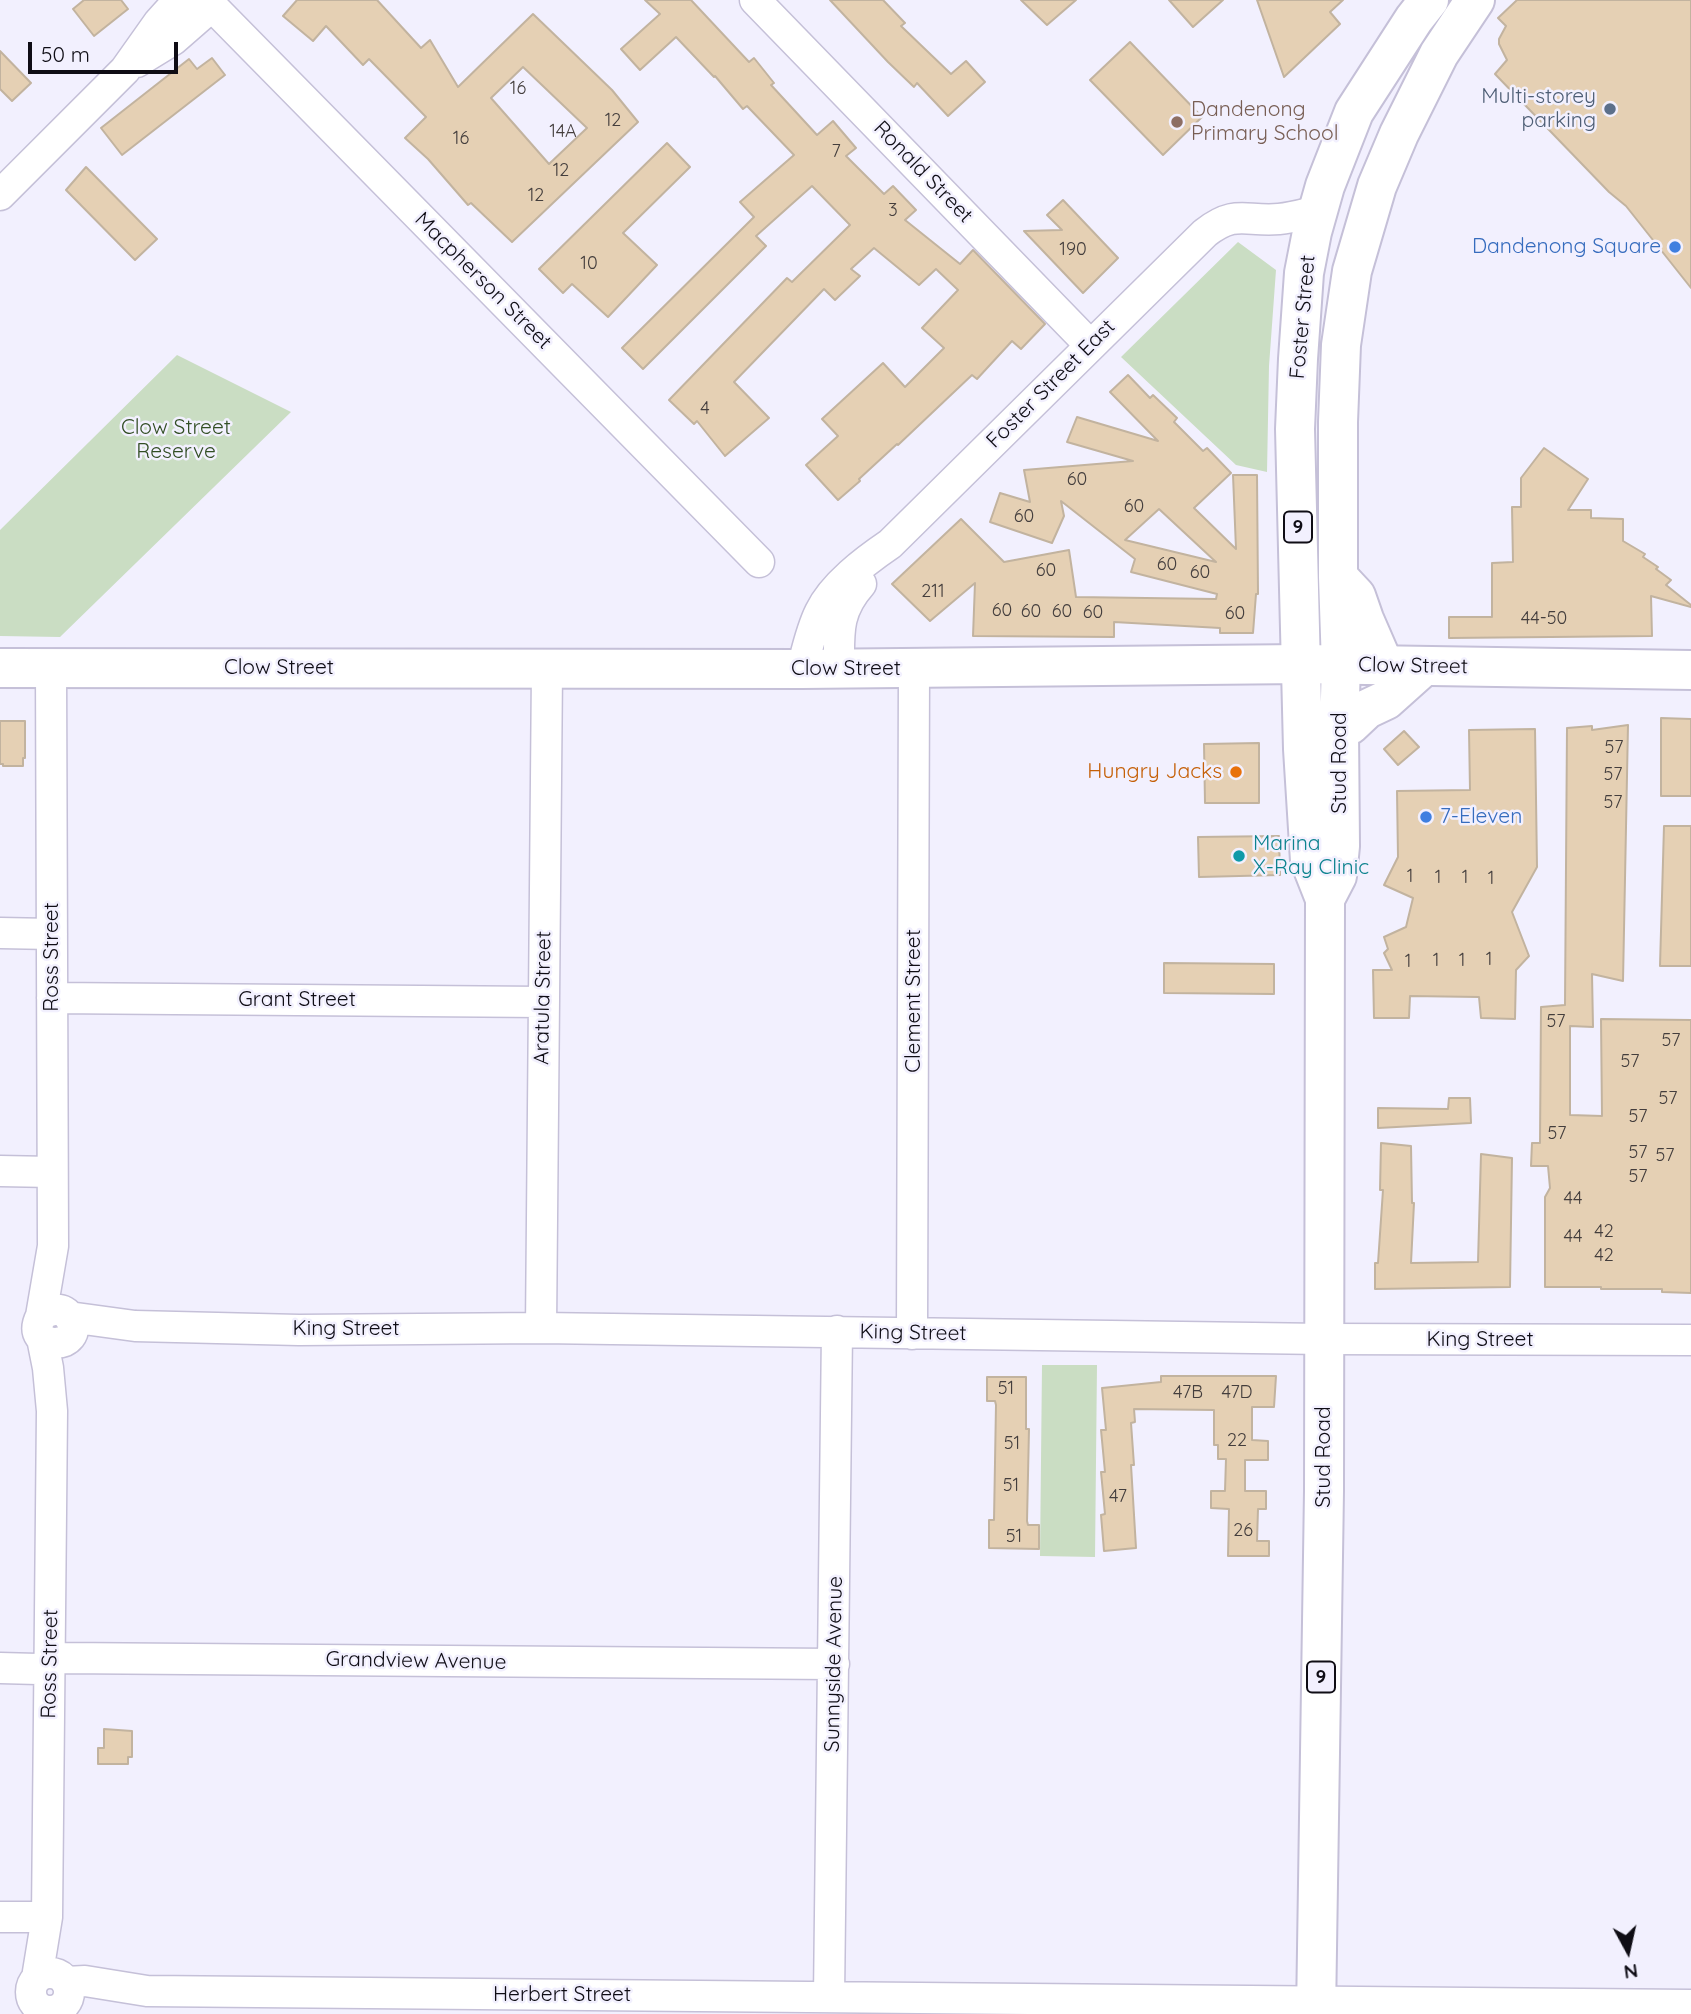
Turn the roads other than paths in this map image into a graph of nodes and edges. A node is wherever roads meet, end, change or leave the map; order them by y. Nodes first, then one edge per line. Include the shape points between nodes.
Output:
1 (179, 0) edge
2 (755, 0) edge
3 (1429, 0) edge
4 (1475, 0) edge
5 (209, 3) edge
6 (125, 70) junction
7 (1381, 70) junction
8 (1420, 93) junction
9 (0, 195) edge
10 (1318, 211) junction
11 (1090, 345) junction
12 (759, 562) dead end
13 (1338, 577) junction
14 (1302, 664) junction
15 (1341, 664) junction
16 (1384, 665) junction
17 (1424, 666) junction
18 (51, 667) junction
19 (0, 668) edge
20 (547, 668) junction
21 (821, 669) junction
22 (915, 669) junction
23 (1691, 670) edge
24 (1339, 729) junction
25 (1325, 899) junction
26 (0, 933) edge
27 (52, 934) junction
28 (52, 998) junction
29 (543, 1002) junction
30 (0, 1171) edge
31 (52, 1172) junction
32 (59, 1328) junction
33 (541, 1328) junction
34 (837, 1331) junction
35 (912, 1334) junction
36 (1324, 1339) junction
37 (1691, 1340) edge
38 (50, 1663) junction
39 (834, 1664) junction
40 (0, 1668) edge
41 (0, 1917) edge
42 (47, 1917) junction
43 (830, 1997) junction
44 (53, 1998) edge
45 (1691, 2005) edge
46 (1316, 2008) edge

1 - 6 street
2 - 11 street, Ronald Street
3 - 7 main road, Foster Street / 9
4 - 8 main road, Foster Street / 9
5 - 6 street via 173,40
5 - 12 street, Macpherson Street
6 - 9 street
7 - 8 main road
7 - 10 main road, Foster Street / 9 via 1354,112
8 - 13 main road, Foster Street / 9 via 1377,186 1352,271 1338,422
10 - 11 street, Foster Street East via 1279,219 1229,218 1214,226
10 - 14 main road, Foster Street / 9 via 1304,273 1295,429
11 - 21 street, Foster Street East via 890,544 849,599
13 - 15 main road, Foster Street / 9
13 - 16 main road via 1356,596
14 - 15 main road, Clow Street
14 - 22 main road, Clow Street
14 - 25 main road, Stud Road / 9 via 1310,861
15 - 16 main road, Clow Street
15 - 24 main road, Stud Road / 9
16 - 17 main road, Clow Street
17 - 23 main road, Clow Street
17 - 24 main road via 1386,700
18 - 19 main road, Clow Street
18 - 20 main road, Clow Street
18 - 27 street, Ross Street
20 - 21 main road, Clow Street
20 - 29 street, Aratula Street
21 - 22 main road, Clow Street
22 - 35 street, Clement Street
24 - 25 main road, Stud Road / 9 via 1338,876
25 - 36 main road, Stud Road / 9
26 - 27 street
27 - 28 street, Ross Street
28 - 29 street, Grant Street
28 - 31 street, Ross Street
29 - 33 street, Aratula Street
30 - 31 street
31 - 32 street, Ross Street
32 - 33 street, King Street
32 - 38 street, Ross Street via 52,1411
33 - 34 street, King Street
34 - 35 street, King Street
34 - 39 street, Sunnyside Avenue
35 - 36 street, King Street
36 - 37 street, King Street
36 - 46 main road, Stud Road / 9
38 - 39 street, Grandview Avenue via 69,1658
38 - 40 street, Grandview Avenue via 38,1669
38 - 42 street, Ross Street
39 - 43 street, Sunnyside Avenue
41 - 42 street
42 - 44 street, Ross Street
43 - 44 street, Herbert Street via 147,1991 85,1981
43 - 46 street, Herbert Street
45 - 46 street, Herbert Street

